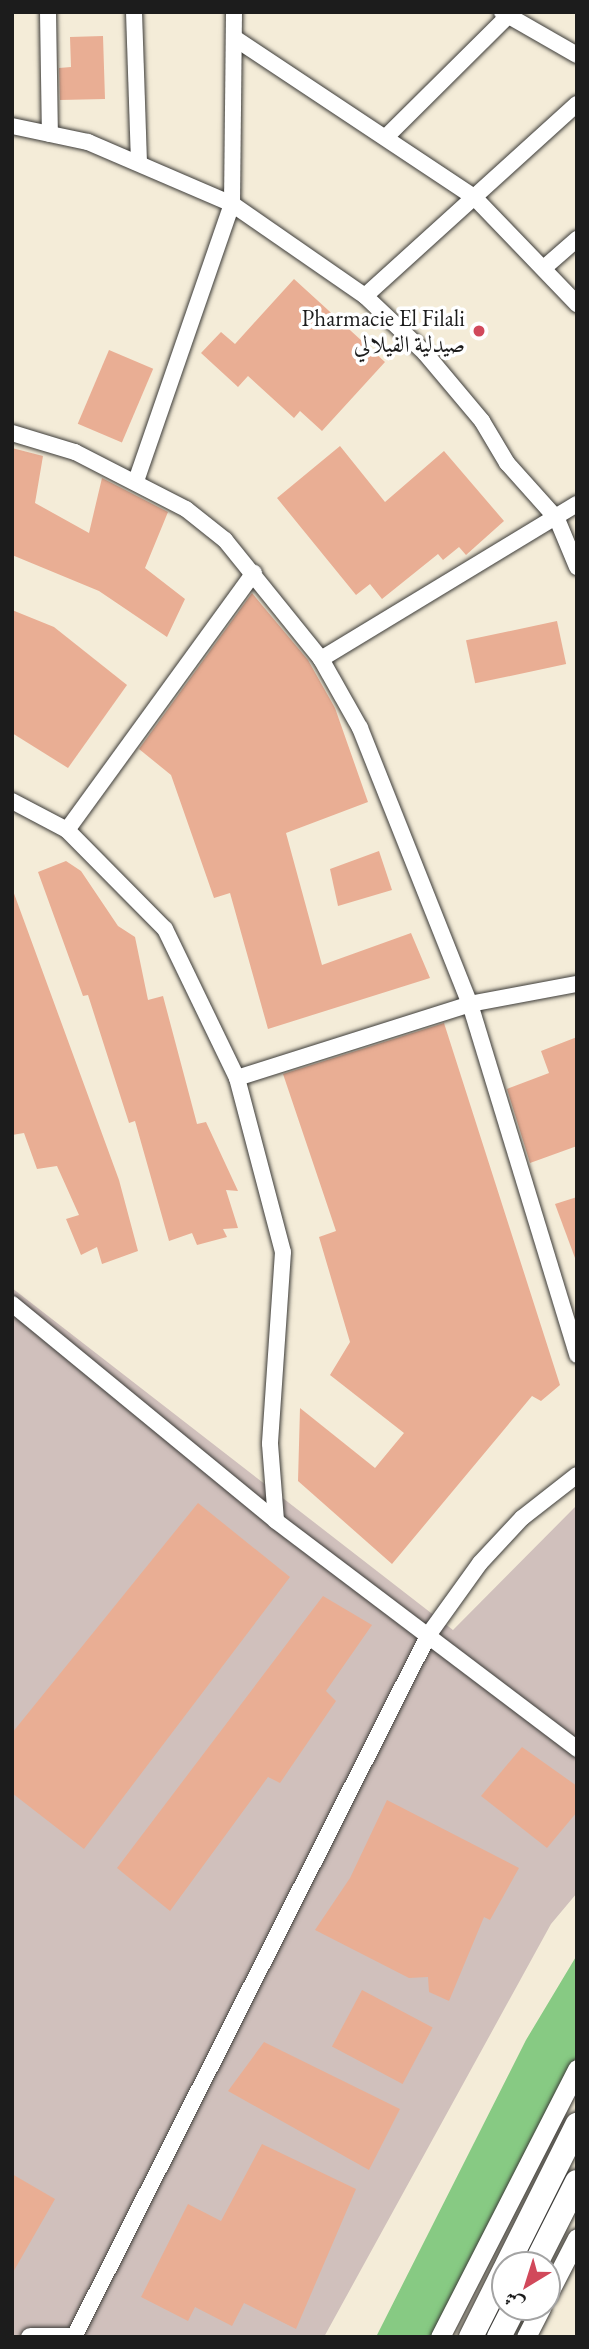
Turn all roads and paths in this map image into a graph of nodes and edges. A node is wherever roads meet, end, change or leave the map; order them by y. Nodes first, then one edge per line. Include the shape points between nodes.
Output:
1 (48, 12) edge
2 (134, 12) edge
3 (234, 12) edge
4 (506, 14) edge
5 (236, 39) junction
6 (577, 55) edge
7 (577, 103) edge
8 (12, 126) edge
9 (50, 134) junction
10 (387, 136) junction
11 (139, 162) junction
12 (474, 197) junction
13 (232, 204) junction
14 (577, 239) edge
15 (545, 267) junction
16 (365, 296) junction
17 (577, 304) edge
18 (12, 433) edge
19 (136, 481) junction
20 (577, 504) edge
21 (557, 519) junction
22 (577, 567) edge
23 (254, 573) junction
24 (321, 659) junction
25 (12, 801) edge
26 (66, 830) junction
27 (577, 984) edge
28 (470, 1004) junction
29 (237, 1078) junction
30 (12, 1304) edge
31 (577, 1355) edge
32 (577, 1475) edge
33 (276, 1521) junction
34 (429, 1634) junction
35 (577, 1749) edge
36 (577, 2069) edge
37 (577, 2126) edge
38 (577, 2182) edge
39 (577, 2238) edge
40 (514, 2251) edge
41 (542, 2251) edge
42 (561, 2269) edge
43 (491, 2297) edge
44 (507, 2321) edge
45 (534, 2321) edge
46 (30, 2337) edge
47 (74, 2337) edge
48 (439, 2337) edge
49 (471, 2337) edge
50 (499, 2337) edge
51 (526, 2337) edge

1 - 9 street
2 - 11 street
3 - 5 street
4 - 6 street
4 - 10 street
5 - 10 street
5 - 13 street
7 - 12 street
8 - 9 street
9 - 11 street
10 - 12 street
11 - 13 street
12 - 15 street
12 - 16 street
13 - 16 street
13 - 19 street
14 - 15 street
15 - 17 street
16 - 21 street via 425,353
18 - 19 street
19 - 23 street via 186,509
20 - 21 street
21 - 22 street
21 - 24 street
23 - 24 street
23 - 26 street
24 - 28 street via 360,728
25 - 26 street
26 - 29 street via 165,929
27 - 28 street
28 - 29 street
28 - 31 street
29 - 33 street via 283,1252 270,1444
30 - 33 street
32 - 34 street via 522,1518
33 - 34 street
34 - 35 street
34 - 47 street
36 - 48 street
37 - 40 highway
38 - 41 highway
39 - 42 street
43 - 49 highway
44 - 50 highway
45 - 51 street
46 - 47 street

